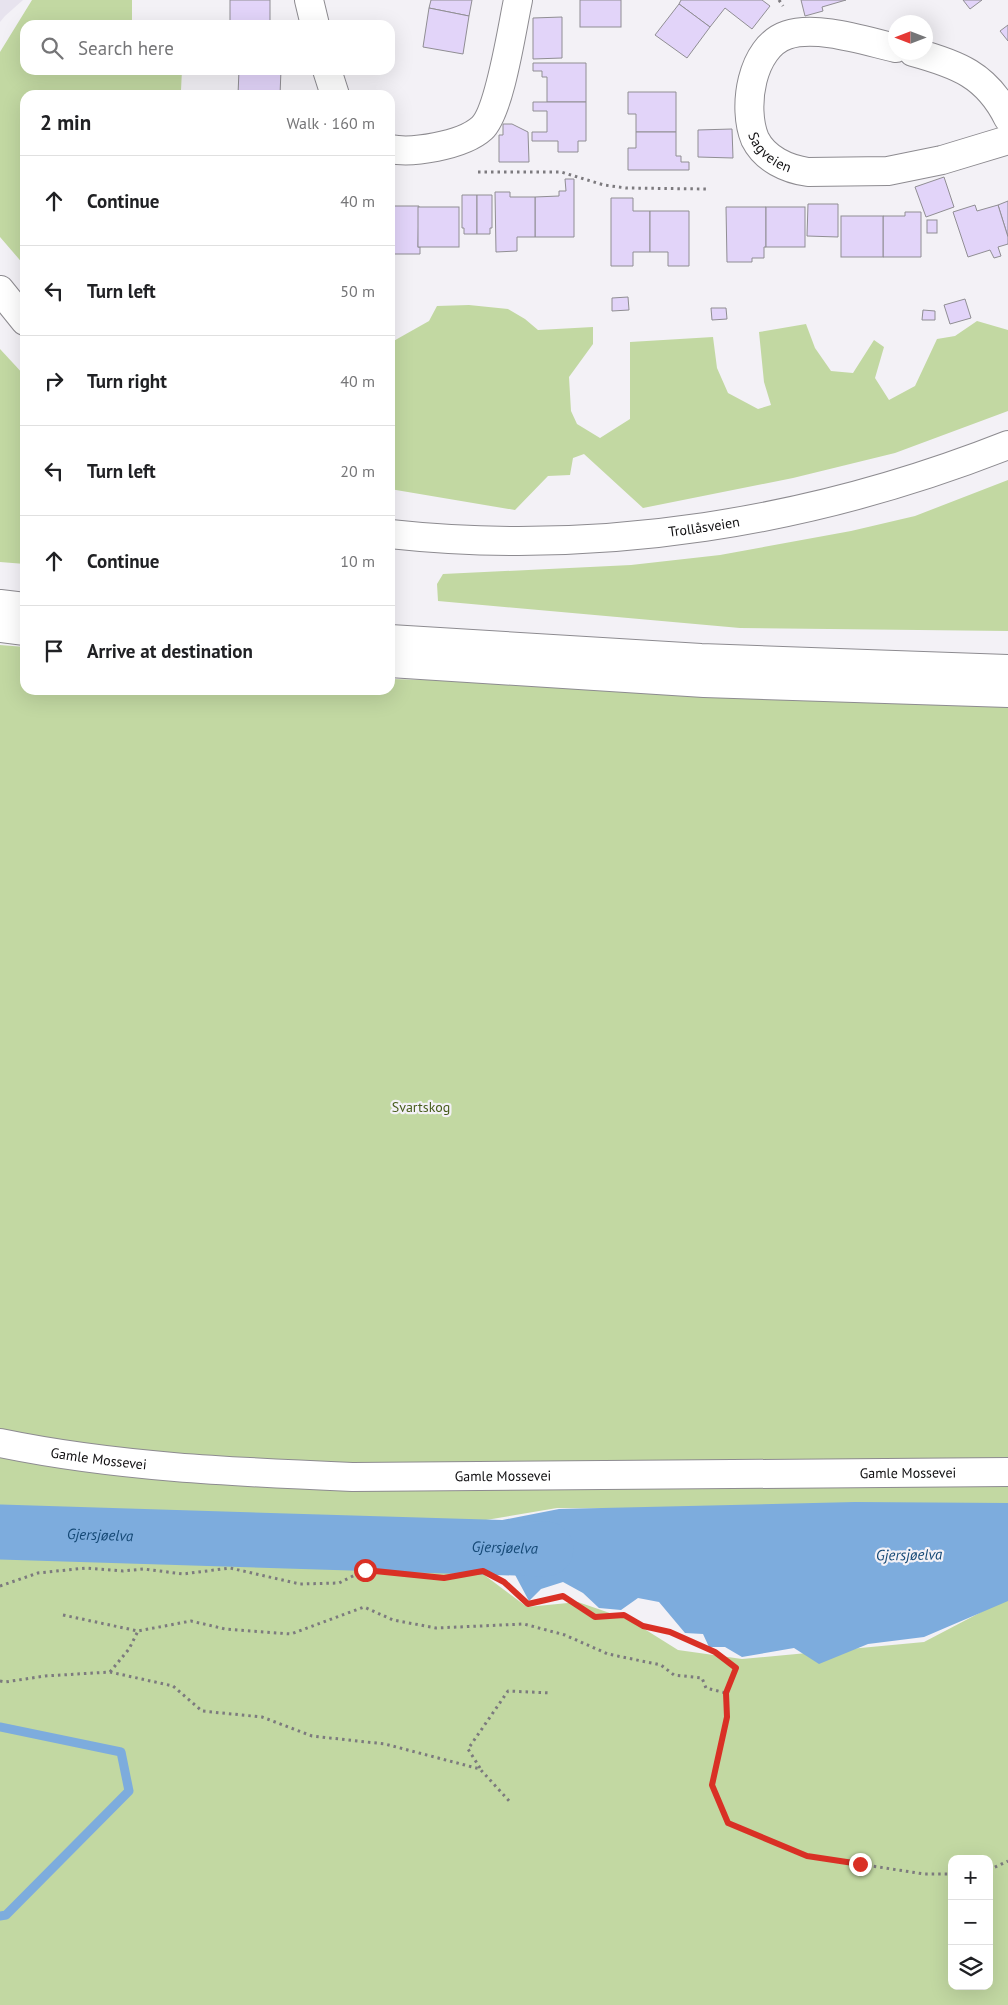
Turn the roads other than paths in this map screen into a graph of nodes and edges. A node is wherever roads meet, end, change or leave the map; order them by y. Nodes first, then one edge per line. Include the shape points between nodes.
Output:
1 (309, 0) edge
2 (518, 0) edge
3 (314, 20) edge
4 (888, 46) edge
5 (933, 58) edge
6 (329, 75) edge
7 (333, 90) edge
8 (1008, 118) edge
9 (1008, 140) edge
10 (395, 149) edge
11 (0, 290) edge
12 (20, 315) edge
13 (1008, 445) edge
14 (395, 534) edge
15 (0, 604) edge
16 (20, 606) edge
17 (0, 628) edge
18 (20, 630) edge
19 (395, 639) edge
20 (395, 663) edge
21 (1008, 669) edge
22 (1008, 694) edge
23 (0, 1443) edge
24 (1008, 1472) edge

1 - 3 main road
2 - 10 main road via 498,93 486,123 474,134 443,146
4 - 9 main road, Sagveien via 822,33 788,35 772,44 760,58 752,86 752,128 759,144 772,158 796,170 888,171 942,160
5 - 8 main road via 948,62 980,80 996,97
6 - 7 main road
11 - 12 main road
13 - 14 main road, Trollåsveien via 916,478 847,498 705,527 612,537 530,540
15 - 16 main road
17 - 18 main road
19 - 21 main road via 701,658
20 - 22 main road via 704,683
23 - 24 main road, Gamle Mossevei via 133,1464 353,1478

